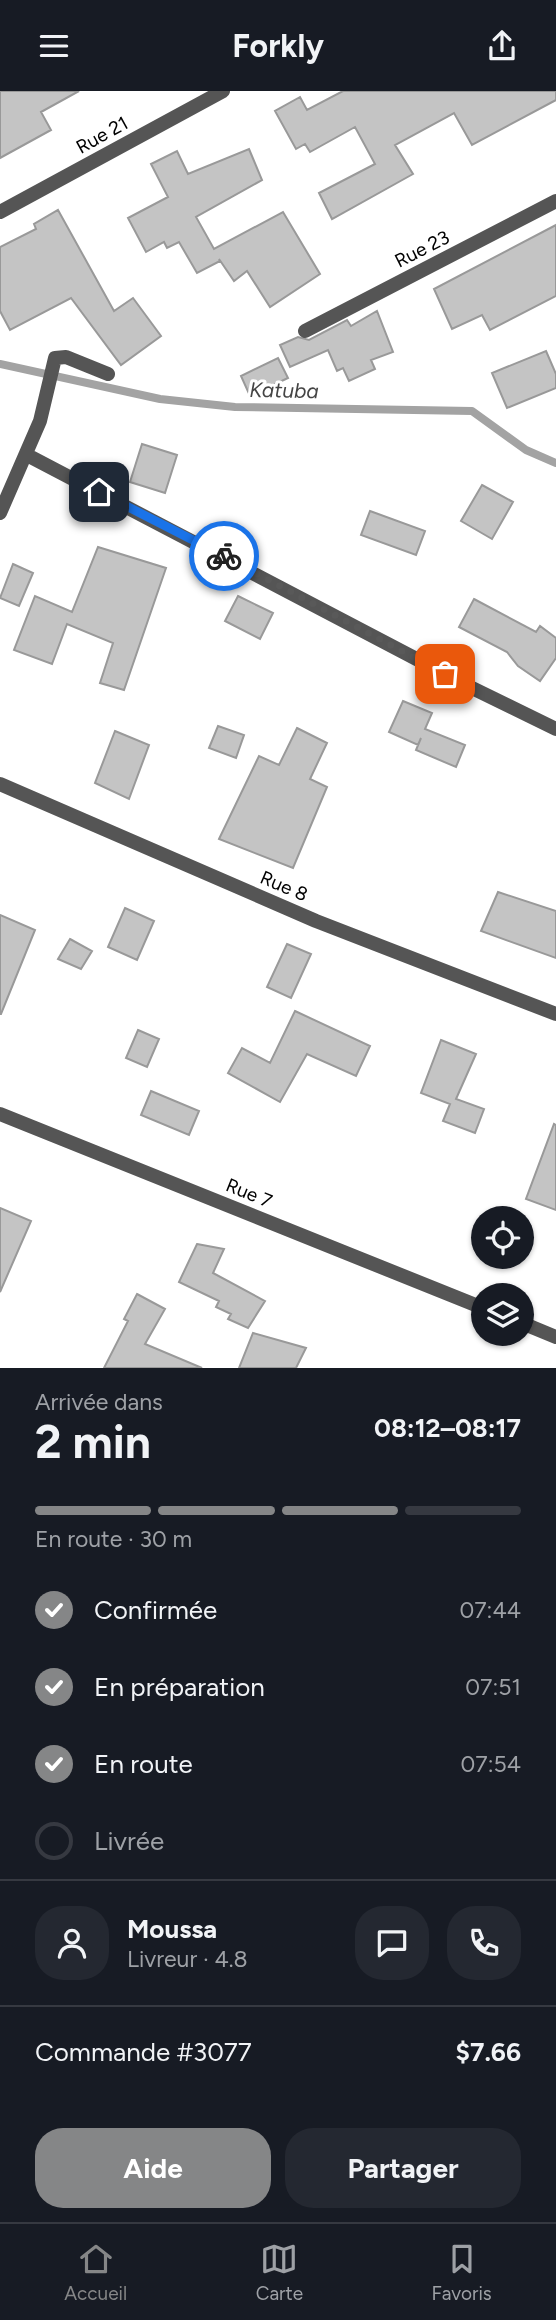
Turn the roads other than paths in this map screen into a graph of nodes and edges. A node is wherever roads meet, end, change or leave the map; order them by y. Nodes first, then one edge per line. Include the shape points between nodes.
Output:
1 (223, 91) edge
2 (556, 201) edge
3 (0, 212) edge
4 (305, 331) dead end
5 (108, 374) dead end
6 (27, 455) junction
7 (0, 513) edge
8 (556, 729) edge
9 (0, 784) edge
10 (556, 1014) edge
11 (0, 1114) edge
12 (471, 1303) edge
13 (534, 1328) edge
14 (556, 1337) edge

1 - 3 street, Rue 21
2 - 4 street, Rue 23
5 - 6 street via 66,357 55,358 48,396
6 - 7 street
6 - 8 street
9 - 10 street, Rue 8 via 316,921
11 - 12 street, Rue 7
13 - 14 street

